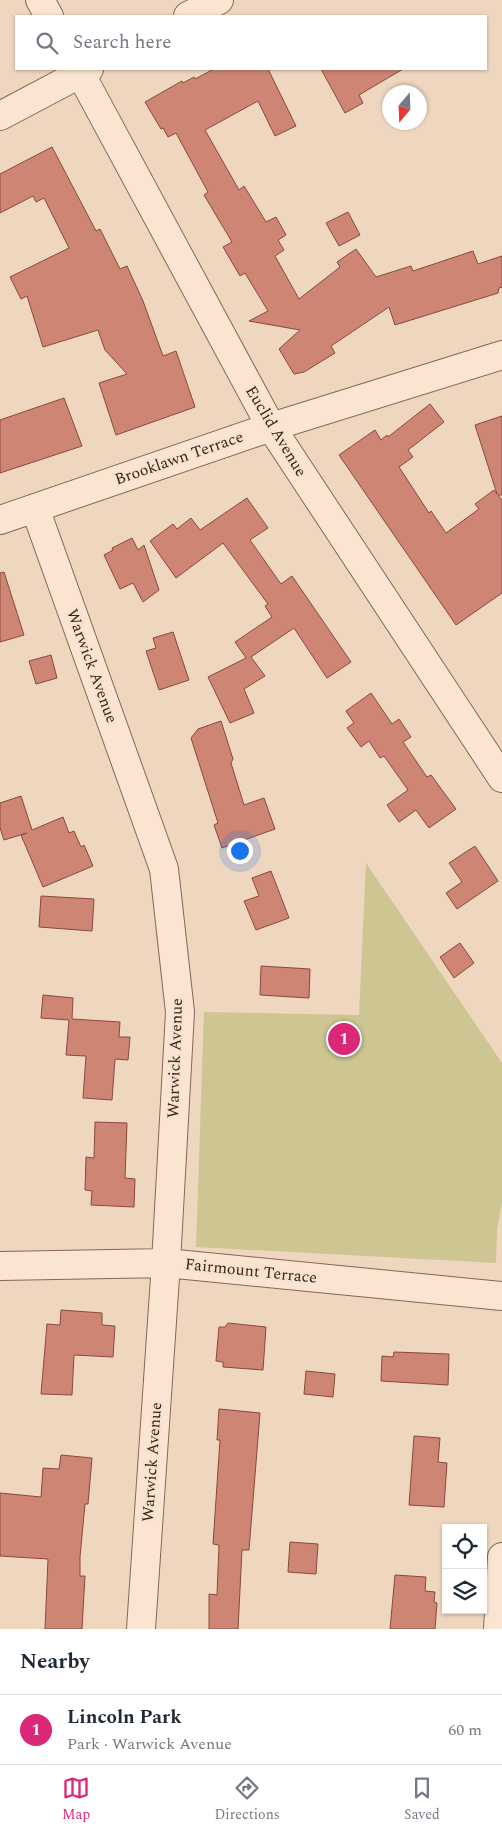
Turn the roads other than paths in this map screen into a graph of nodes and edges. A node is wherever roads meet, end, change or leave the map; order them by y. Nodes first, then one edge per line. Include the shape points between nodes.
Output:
1 (40, 0) edge
2 (219, 0) edge
3 (48, 15) edge
4 (190, 15) edge
5 (82, 70) edge
6 (0, 116) edge
7 (502, 355) edge
8 (270, 427) junction
9 (35, 508) junction
10 (0, 520) edge
11 (502, 778) edge
12 (166, 1263) junction
13 (0, 1266) edge
14 (502, 1296) edge
15 (502, 1557) edge
16 (141, 1629) edge
17 (498, 1629) edge

1 - 3 street
2 - 4 street
5 - 6 street
5 - 8 street, Euclid Avenue
7 - 8 street, Brooklawn Terrace
8 - 9 street, Brooklawn Terrace
8 - 11 street, Euclid Avenue
9 - 10 street, Brooklawn Terrace
9 - 12 street, Warwick Avenue via 164,869 180,1012
12 - 13 street, Fairmount Terrace
12 - 14 street, Fairmount Terrace
12 - 16 street, Warwick Avenue
15 - 17 street

